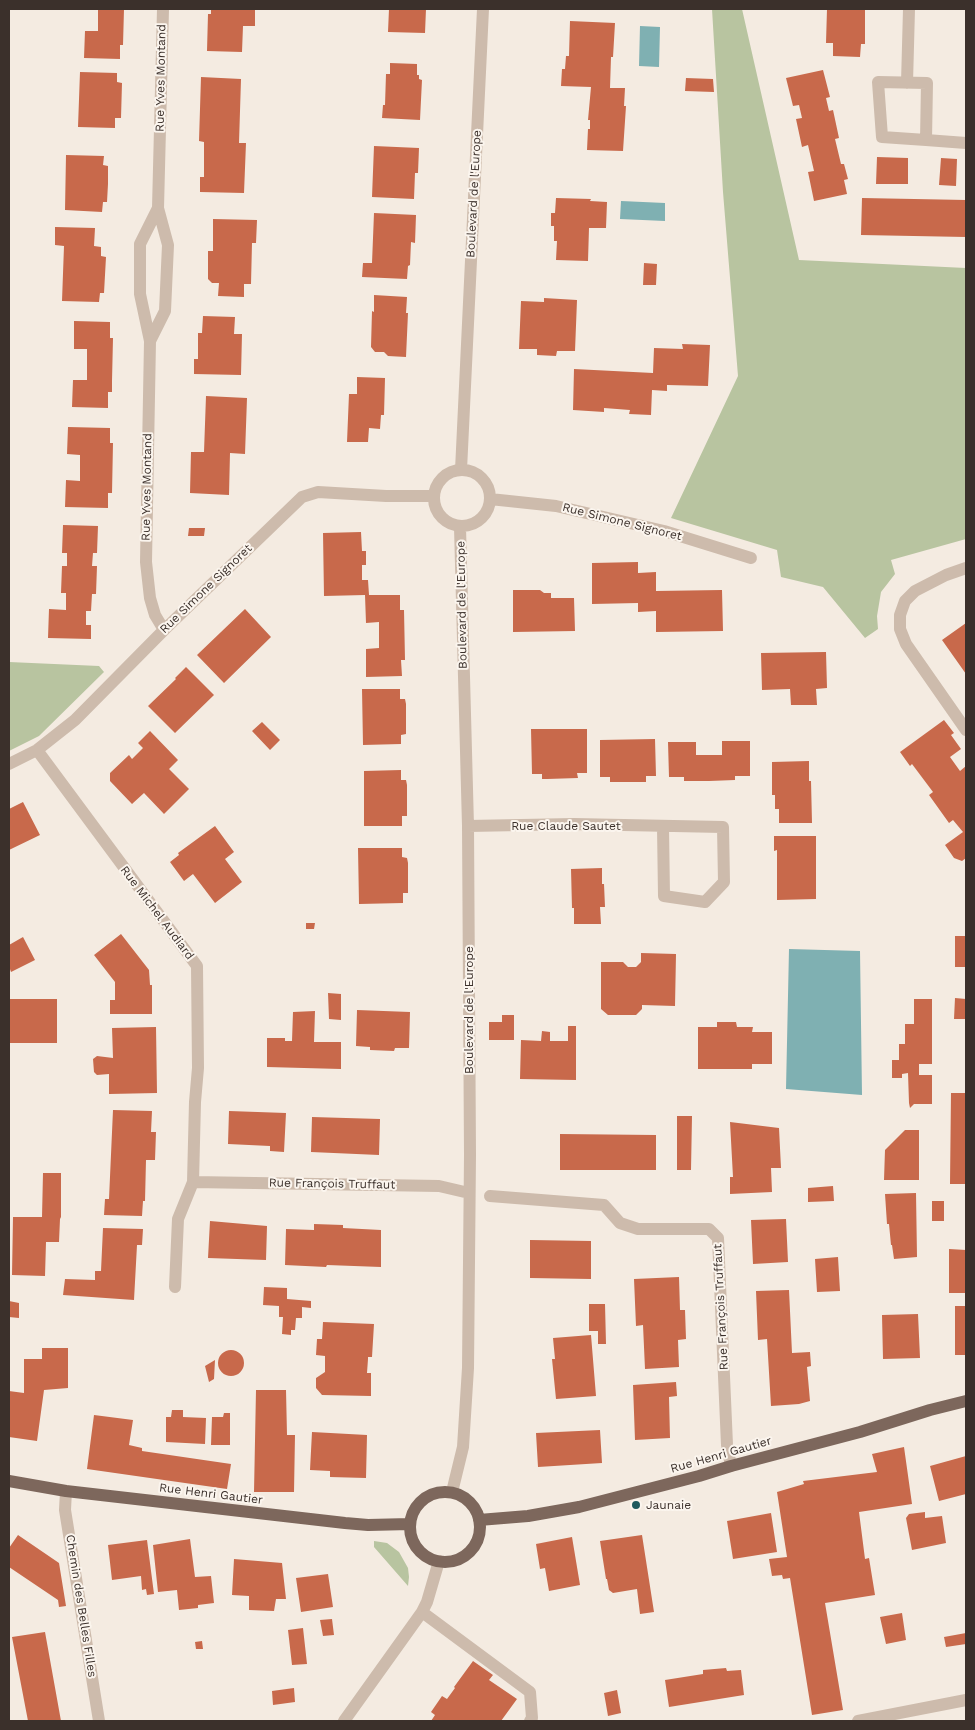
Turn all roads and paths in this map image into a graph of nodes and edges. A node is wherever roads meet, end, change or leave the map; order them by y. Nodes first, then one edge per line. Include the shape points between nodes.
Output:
1 (163, 9) edge
2 (483, 9) edge
3 (909, 9) edge
4 (907, 82) junction
5 (926, 140) junction
6 (966, 143) edge
7 (158, 208) junction
8 (150, 341) junction
9 (461, 470) junction
10 (433, 496) junction
11 (490, 499) junction
12 (460, 526) junction
13 (751, 558) dead end
14 (966, 568) edge
15 (164, 630) junction
16 (966, 730) edge
17 (37, 750) junction
18 (9, 764) edge
19 (468, 826) junction
20 (663, 826) junction
21 (194, 1182) junction
22 (470, 1192) junction
23 (490, 1196) dead end
24 (175, 1286) dead end
25 (966, 1401) edge
26 (731, 1466) junction
27 (9, 1481) edge
28 (66, 1491) junction
29 (452, 1492) junction
30 (479, 1520) junction
31 (410, 1524) junction
32 (439, 1561) junction
33 (422, 1612) junction
34 (966, 1700) edge
35 (99, 1721) edge
36 (344, 1721) edge
37 (530, 1721) edge
38 (858, 1721) edge

1 - 7 street, Rue Yves Montand
2 - 9 street, Boulevard de l'Europe
3 - 4 street
4 - 5 street via 927,83
4 - 5 street via 878,82 882,137
5 - 6 street
7 - 8 street, Rue Yves Montand via 168,245 165,311
7 - 8 street, Rue Yves Montand via 140,244 140,294
8 - 15 street, Rue Yves Montand via 146,562 150,598
9 - 10 street via 446,475 435,488
9 - 11 street via 478,475 489,490
10 - 12 street via 434,505 444,520
10 - 15 street, Rue Simone Signoret via 318,492 302,497
11 - 12 street via 478,522
11 - 13 street, Rue Simone Signoret via 556,506 664,531
12 - 19 street, Boulevard de l'Europe
14 - 16 street via 915,591 905,601 900,629 906,644
15 - 17 street, Rue Simone Signoret via 75,720
17 - 18 street, Rue Simone Signoret
17 - 21 street, Rue Michel Audiard via 197,966
19 - 20 street, Rue Claude Sautet
19 - 22 street, Boulevard de l'Europe
20 - 20 street, Rue Claude Sautet via 722,827 724,882 705,902 664,896
21 - 22 street, Rue François Truffaut via 439,1186
21 - 24 street via 178,1219
22 - 29 street, Boulevard de l'Europe via 468,1368 463,1447
23 - 26 street, Rue François Truffaut via 604,1205 620,1224 638,1228 709,1229 718,1238 726,1445
25 - 26 main road, Rue Henri Gautier
26 - 30 main road, Rue Henri Gautier via 579,1507
27 - 28 main road, Rue Henri Gautier
28 - 31 main road, Rue Henri Gautier via 345,1523
28 - 35 street, Chemin des Belles Filles via 65,1510
29 - 30 main road via 470,1502
29 - 31 main road via 429,1496 420,1503
30 - 32 main road via 480,1531 470,1552 455,1560
31 - 32 main road via 418,1547 429,1558
32 - 33 street
33 - 36 street
33 - 37 street via 530,1692
34 - 38 street

